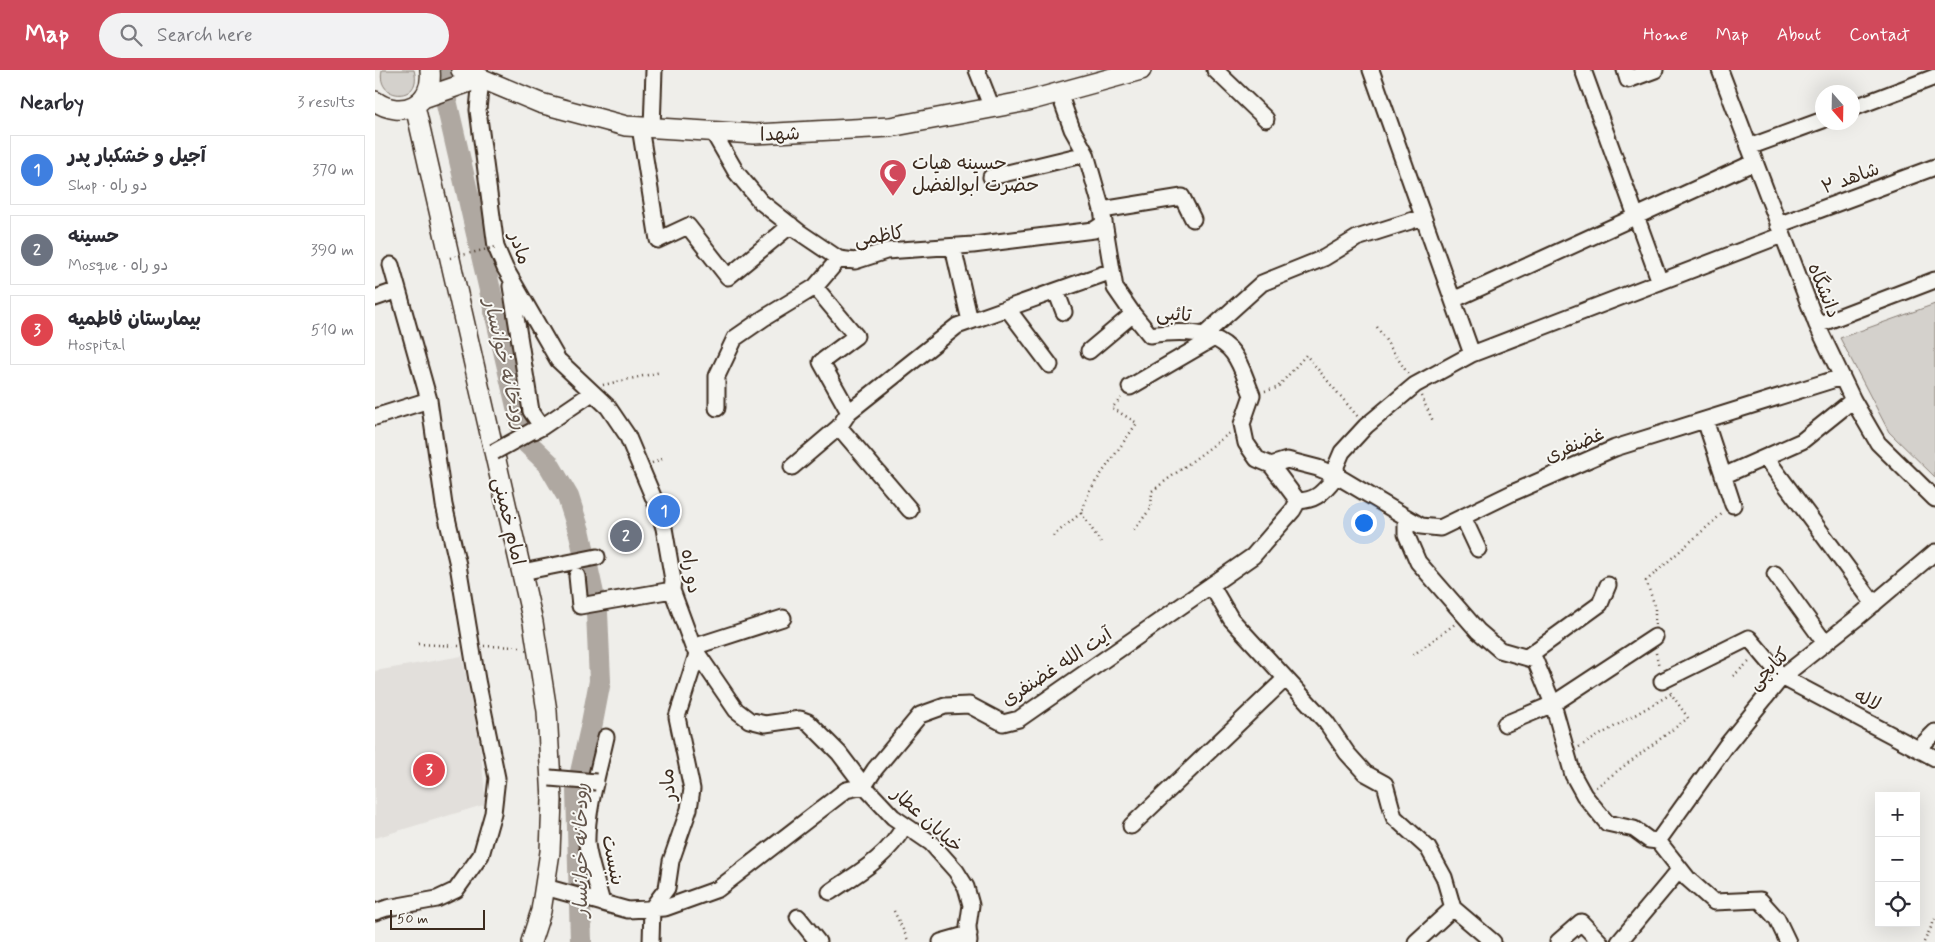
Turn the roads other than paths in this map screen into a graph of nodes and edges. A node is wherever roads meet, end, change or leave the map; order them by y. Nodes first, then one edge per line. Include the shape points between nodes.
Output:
1 (430, 70) edge
2 (462, 70) edge
3 (654, 70) edge
4 (977, 70) edge
5 (1141, 70) edge
6 (1215, 70) edge
7 (1371, 70) edge
8 (1583, 70) edge
9 (1625, 70) edge
10 (1655, 70) edge
11 (1720, 70) edge
12 (1935, 77) edge
13 (481, 78) junction
14 (1059, 92) junction
15 (375, 101) edge
16 (419, 102) junction
17 (1860, 105) edge
18 (992, 108) junction
19 (1266, 118) dead end
20 (1815, 123) edge
21 (646, 128) junction
22 (713, 132) junction
23 (1749, 147) junction
24 (1087, 154) junction
25 (1755, 162) junction
26 (1935, 167) edge
27 (991, 177) dead end
28 (1103, 217) junction
29 (1423, 217) junction
30 (1636, 217) junction
31 (1193, 219) dead end
32 (791, 225) junction
33 (1780, 230) junction
34 (953, 247) junction
35 (839, 259) junction
36 (391, 265) dead end
37 (1112, 271) junction
38 (510, 277) junction
39 (1935, 280) edge
40 (1660, 282) junction
41 (815, 287) junction
42 (398, 290) junction
43 (1056, 291) junction
44 (375, 298) edge
45 (1453, 300) junction
46 (1007, 308) junction
47 (1064, 312) dead end
48 (1133, 314) junction
49 (970, 321) junction
50 (1817, 325) junction
51 (1208, 337) junction
52 (1089, 351) dead end
53 (1472, 354) junction
54 (1051, 365) dead end
55 (1842, 377) junction
56 (1130, 387) road end
57 (589, 391) junction
58 (429, 400) junction
59 (1853, 400) junction
60 (717, 408) dead end
61 (849, 412) junction
62 (375, 417) edge
63 (1705, 420) junction
64 (839, 427) junction
65 (537, 429) junction
66 (494, 452) junction
67 (1766, 458) junction
68 (1271, 465) junction
69 (792, 467) dead end
70 (1337, 476) junction
71 (1723, 476) junction
72 (1935, 498) edge
73 (1733, 505) road end
74 (1295, 506) junction
75 (910, 510) dead end
76 (1463, 516) junction
77 (1406, 517) junction
78 (1478, 550) dead end
79 (1935, 552) edge
80 (597, 557) dead end
81 (522, 572) junction
82 (1775, 574) dead end
83 (577, 576) dead end
84 (1211, 585) junction
85 (1608, 585) dead end
86 (672, 590) junction
87 (1874, 604) junction
88 (783, 618) dead end
89 (1655, 637) road end
90 (1825, 643) junction
91 (695, 651) junction
92 (1527, 657) junction
93 (1782, 677) junction
94 (1285, 679) junction
95 (1662, 681) road end
96 (1553, 704) junction
97 (1505, 724) dead end
98 (1935, 732) edge
99 (606, 737) dead end
100 (1919, 748) junction
101 (1935, 758) edge
102 (550, 778) junction
103 (597, 782) junction
104 (864, 786) junction
105 (904, 826) junction
106 (1131, 826) dead end
107 (1658, 841) junction
108 (1680, 869) junction
109 (545, 887) junction
110 (830, 892) dead end
111 (602, 903) junction
112 (652, 908) junction
113 (1453, 908) junction
114 (375, 912) edge
115 (798, 917) dead end
116 (969, 938) edge
117 (531, 942) edge
118 (651, 942) edge
119 (818, 942) edge
120 (941, 942) edge
121 (1416, 942) edge
122 (1493, 942) edge
123 (1558, 942) edge
124 (1600, 942) edge
125 (1619, 942) edge
126 (1788, 942) edge

1 - 16 main road via 429,89
2 - 13 main road, شهدا
3 - 21 street
4 - 18 street
5 - 14 main road, شهدا
6 - 19 street
7 - 29 street
8 - 30 street
9 - 10 street via 1628,80
11 - 23 street, دانشگاه
12 - 17 street
13 - 16 main road
13 - 21 main road, شهدا via 540,103 626,126
13 - 38 street, مادر via 478,110 496,247
14 - 18 main road, شهدا
14 - 24 street, تائبی via 1072,129
15 - 16 main road via 394,110 405,110
16 - 66 main road, امام خمینی
18 - 22 main road, شهدا via 890,127 754,134
20 - 23 street
21 - 22 main road, شهدا
21 - 32 street via 658,240 688,226 728,277
22 - 32 street, کاظمی via 737,172 761,202
23 - 25 street, دانشگاه
24 - 27 street
24 - 28 street, تائبی
25 - 30 street
25 - 33 street, دانشگاه
26 - 33 street, شاهد ۲
28 - 31 street, کاظمی via 1183,197
28 - 34 street, کاظمی via 1094,230
28 - 37 street, تائبی
29 - 45 street
29 - 51 street via 1357,238 1325,258 1262,283
30 - 40 street
30 - 45 street
32 - 35 street, کاظمی
33 - 40 street, شاهد ۲
33 - 50 street, دانشگاه
34 - 35 street, کاظمی via 886,251 855,261
34 - 49 street
35 - 41 street
36 - 42 street
37 - 43 street
37 - 48 street, تائبی via 1115,288
38 - 57 street, دو راه via 558,360
38 - 65 street, مادر via 531,411
39 - 50 street
40 - 53 street, شاهد ۲
41 - 60 street via 735,338 717,376
41 - 61 street via 856,336 821,362
42 - 44 street
42 - 58 street
43 - 46 street
43 - 47 street
45 - 53 street
46 - 49 street
46 - 54 street
48 - 51 street, تائبی via 1150,335
48 - 52 street
49 - 61 street via 957,326
50 - 55 street, دانشگاه
51 - 56 street
51 - 68 street, تائبی via 1222,342 1233,353 1252,395 1242,424 1244,438 1250,452
53 - 70 street, شاهد ۲ via 1415,385 1366,426 1341,452 1336,466
55 - 59 street, دانشگاه
55 - 63 street, غضنفری
57 - 65 street
57 - 86 street, دو راه via 608,407 627,435 657,506 669,551
58 - 62 street
58 - 114 street via 444,505 497,778 493,812 481,854 456,890 437,899
59 - 67 street via 1802,441
59 - 72 street, دانشگاه via 1878,443
61 - 64 street
63 - 71 street
63 - 76 street, غضنفری via 1615,448
64 - 69 street
64 - 75 street
65 - 66 street, bridge
66 - 81 main road, امام خمینی
67 - 71 street
67 - 87 street
68 - 70 street, غضنفری via 1287,460
68 - 74 street
70 - 74 street via 1320,495
70 - 77 street, غضنفری
71 - 73 street
74 - 84 street, آیت الله غضنفری via 1253,556
76 - 77 street, غضنفری via 1440,528 1421,526
76 - 78 street
77 - 92 street via 1406,534 1418,562 1478,631 1500,650
79 - 87 street, کتابچی
80 - 81 street
81 - 102 main road, امام خمینی via 547,711
82 - 90 street
83 - 86 street via 580,606
84 - 94 street via 1231,619
84 - 104 street, آیت الله غضنفری via 1019,719 1003,724 969,706 945,706 920,715
85 - 92 street via 1600,604
86 - 91 street, دو راه
87 - 90 street, کتابچی
88 - 91 street
89 - 96 street
90 - 93 street, کتابچی
91 - 104 street, دو راه via 736,710 749,720 765,724 800,719 808,722 839,753
91 - 112 street, مادر via 677,717 692,789 689,809 671,861 667,888
92 - 96 street via 1535,660
93 - 95 street via 1749,638
93 - 100 street, لاله
93 - 107 street, کتابچی via 1726,746
94 - 106 street
94 - 113 street via 1325,722 1365,774 1385,784 1394,817 1428,848 1444,877
96 - 97 street
96 - 107 street via 1573,775 1585,795 1607,823 1634,829 1649,840
98 - 100 street
99 - 103 street, بنبست
100 - 101 street, لاله
102 - 103 street, bridge
102 - 109 main road, امام خمینی via 550,852
103 - 111 street, بنبست via 591,797 587,844
104 - 105 street, خیابان عطار
104 - 112 street via 846,790 718,889 665,908
105 - 110 street via 896,841 873,864
105 - 116 street, خیابان عطار via 931,844 966,888 971,905
107 - 108 street
108 - 125 street
108 - 126 street via 1714,902 1760,900 1777,920
109 - 111 street
109 - 117 main road, امام خمینی
111 - 112 street via 628,910
112 - 118 street
113 - 121 street
113 - 122 street
115 - 119 street
116 - 120 street
123 - 124 street via 1581,922

